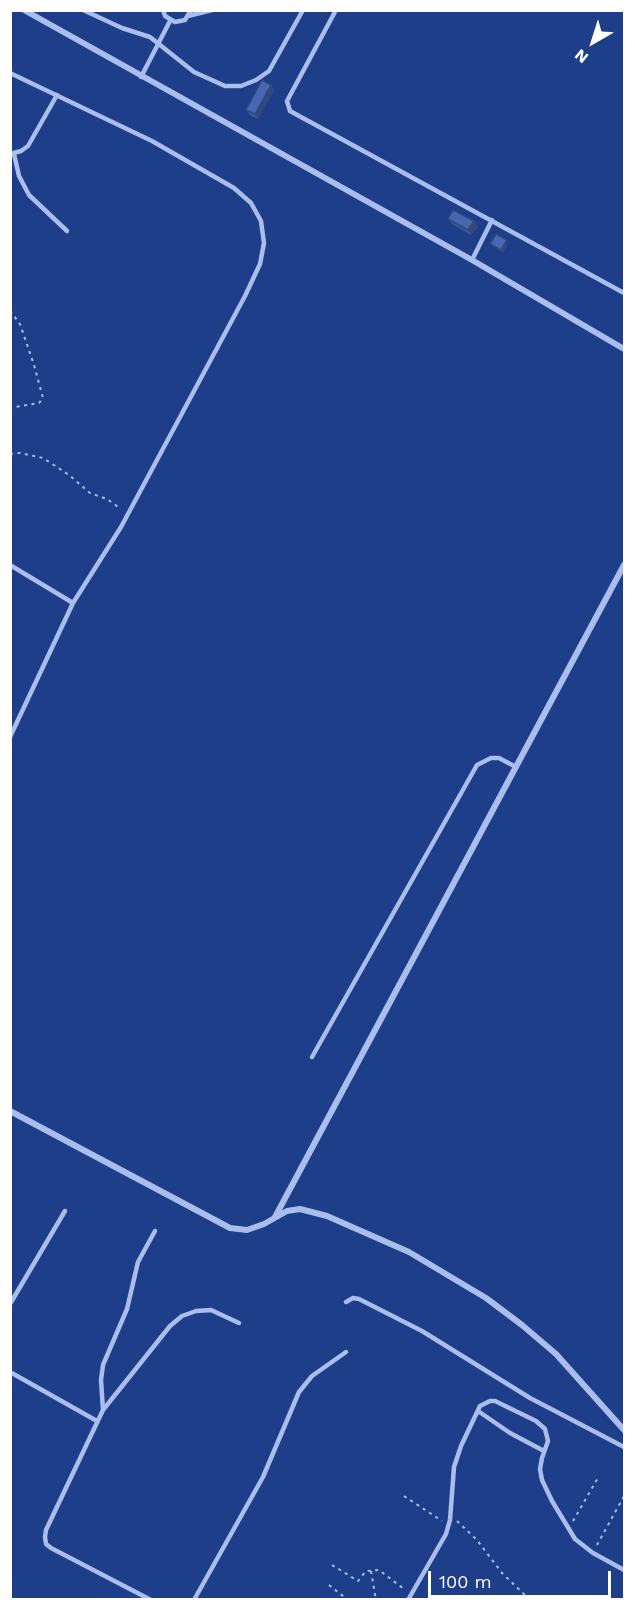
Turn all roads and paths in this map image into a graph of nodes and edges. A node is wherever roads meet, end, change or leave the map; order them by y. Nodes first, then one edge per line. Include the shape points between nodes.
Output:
1 (24, 10) edge
2 (83, 10) edge
3 (163, 10) edge
4 (191, 10) edge
5 (212, 10) edge
6 (303, 10) edge
7 (336, 10) edge
8 (188, 16) junction
9 (170, 21) junction
10 (159, 42) junction
11 (10, 73) edge
12 (141, 77) junction
13 (57, 95) junction
14 (12, 154) edge
15 (492, 220) junction
16 (67, 231) dead end
17 (472, 260) junction
18 (624, 293) edge
19 (10, 311) edge
20 (624, 349) edge
21 (10, 408) edge
22 (10, 454) edge
23 (127, 516) junction
24 (10, 565) edge
25 (624, 565) edge
26 (73, 603) junction
27 (10, 737) edge
28 (516, 767) junction
29 (312, 1057) dead end
30 (10, 1111) edge
31 (64, 1211) dead end
32 (275, 1217) junction
33 (155, 1231) dead end
34 (346, 1302) dead end
35 (10, 1304) edge
36 (238, 1323) dead end
37 (346, 1352) dead end
38 (10, 1372) edge
39 (103, 1410) junction
40 (478, 1411) junction
41 (98, 1421) junction
42 (624, 1430) edge
43 (624, 1447) edge
44 (544, 1451) junction
45 (599, 1476) dead end
46 (404, 1496) dead end
47 (624, 1496) edge
48 (450, 1515) junction
49 (449, 1526) junction
50 (569, 1529) junction
51 (593, 1552) junction
52 (332, 1564) dead end
53 (624, 1570) edge
54 (371, 1571) junction
55 (329, 1585) dead end
56 (411, 1594) junction
57 (151, 1599) edge
58 (194, 1599) edge
59 (348, 1599) edge
60 (376, 1599) edge
61 (408, 1599) edge
62 (530, 1599) edge

1 - 12 street
2 - 10 lane
3 - 9 lane
4 - 8 lane
5 - 8 lane
6 - 10 lane via 269,70 241,86 225,87 194,72
7 - 15 lane via 287,107
8 - 9 lane via 180,22
9 - 10 lane
10 - 12 lane
11 - 13 lane
12 - 17 street
13 - 14 lane via 28,146
13 - 23 lane via 152,141 234,188 251,202 261,221 264,243 260,264
14 - 16 lane via 29,195
15 - 17 lane
15 - 18 lane
17 - 20 street
19 - 21 path via 20,324 43,398 39,403
22 - 23 path via 34,455 52,463 90,493 113,502
23 - 26 lane
24 - 26 lane
25 - 28 street
26 - 27 lane
28 - 29 lane via 499,758 477,765
28 - 32 street
30 - 32 street via 230,1228 247,1230
31 - 35 lane
32 - 42 street via 293,1210 313,1211 369,1232 448,1274 486,1298 556,1354
33 - 39 lane via 138,1262 124,1316 103,1365
34 - 43 lane via 359,1299 422,1331 531,1398
36 - 39 lane via 211,1310 182,1316
37 - 58 lane via 312,1376 299,1392 262,1477
38 - 41 lane
39 - 41 lane
40 - 44 lane
40 - 44 lane via 485,1402 495,1401 536,1421 548,1435
40 - 48 lane via 454,1467
41 - 57 lane via 46,1530 46,1544
44 - 50 lane via 542,1480
45 - 50 path
46 - 49 path
47 - 51 path
48 - 49 lane
48 - 62 path
49 - 56 lane
50 - 51 lane via 575,1539
51 - 53 lane
52 - 54 path via 358,1581 366,1571
54 - 56 path via 379,1570
54 - 60 path
55 - 59 path
56 - 61 lane

